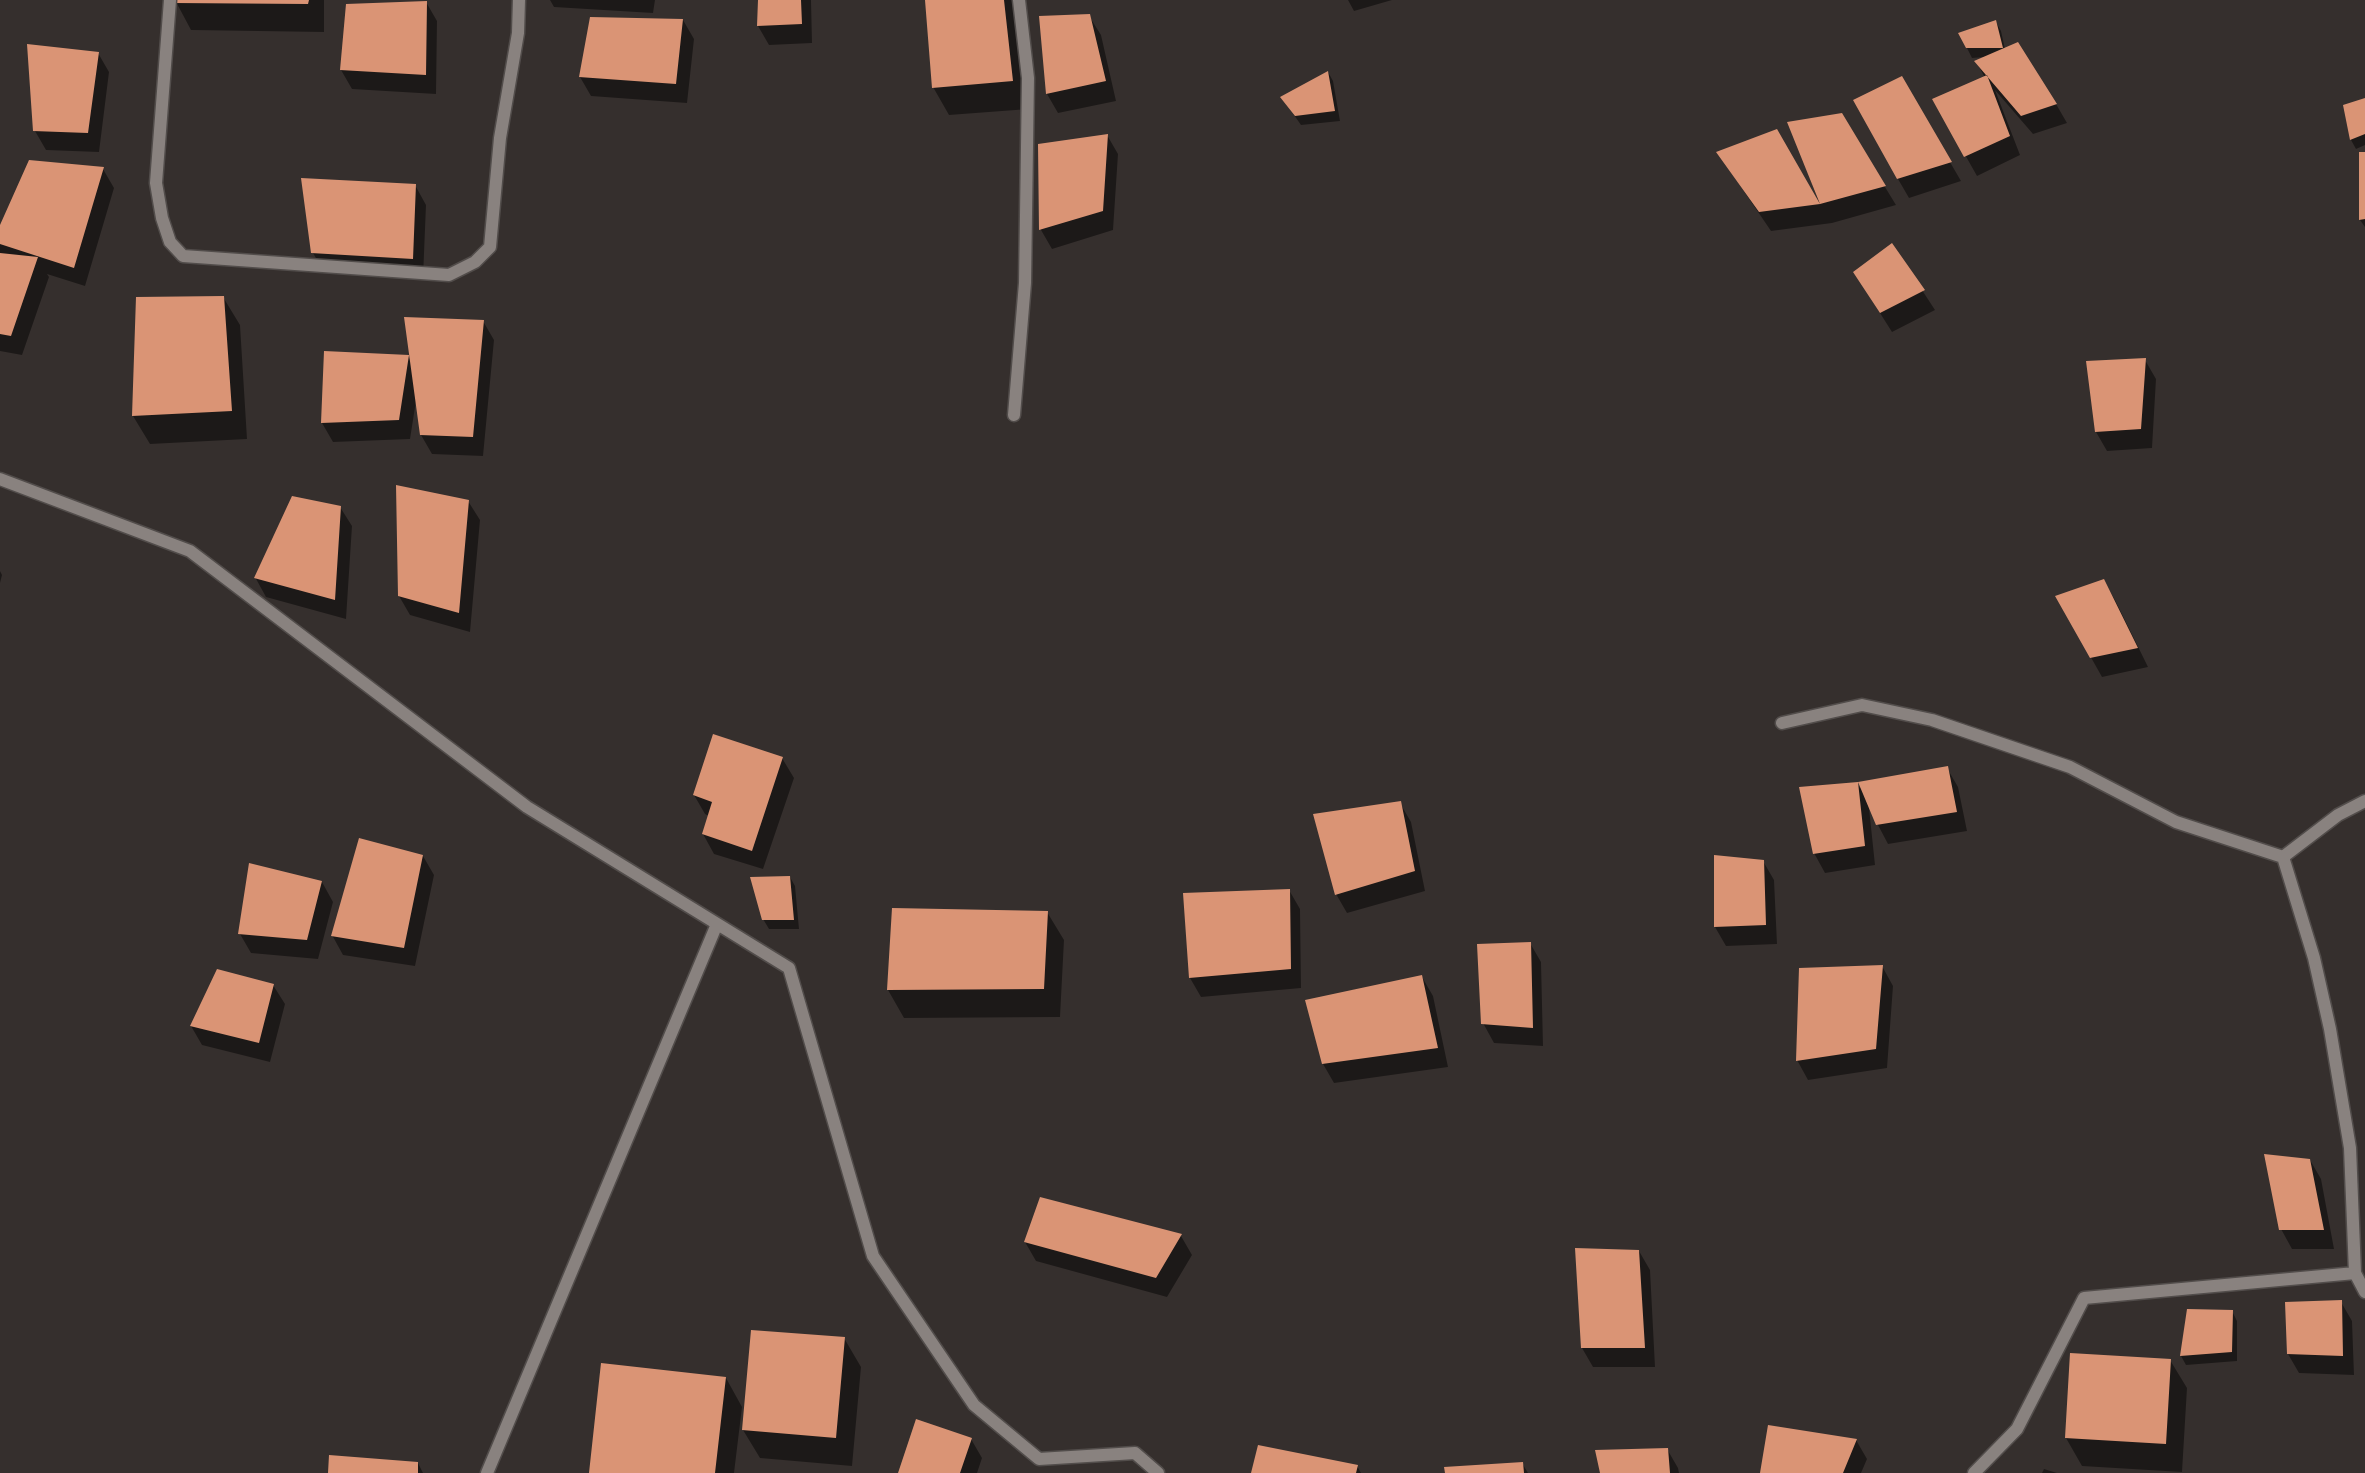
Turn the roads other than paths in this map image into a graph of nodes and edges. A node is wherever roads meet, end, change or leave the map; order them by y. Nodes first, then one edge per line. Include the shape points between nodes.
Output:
1 (170, 0) edge
2 (519, 0) edge
3 (1019, 0) edge
4 (1014, 416) dead end
5 (0, 479) edge
6 (1782, 723) dead end
7 (2365, 801) edge
8 (2283, 857) junction
9 (717, 924) junction
10 (2355, 1273) junction
11 (2365, 1292) edge
12 (487, 1473) edge
13 (1158, 1473) edge
14 (1974, 1473) edge

1 - 2 street via 156,183 170,242 183,256 449,275 475,262 490,246 500,138 518,34
3 - 4 street via 1028,78 1026,254
5 - 9 street via 190,551 527,807
6 - 8 street via 1862,705 1932,720 2070,767 2176,822
7 - 8 street via 2338,815
8 - 10 street via 2314,958 2330,1029 2350,1148
9 - 12 street
9 - 13 street via 789,968 873,1256 974,1405 1039,1459 1134,1453
10 - 11 street
10 - 14 street via 2084,1298 2017,1429

